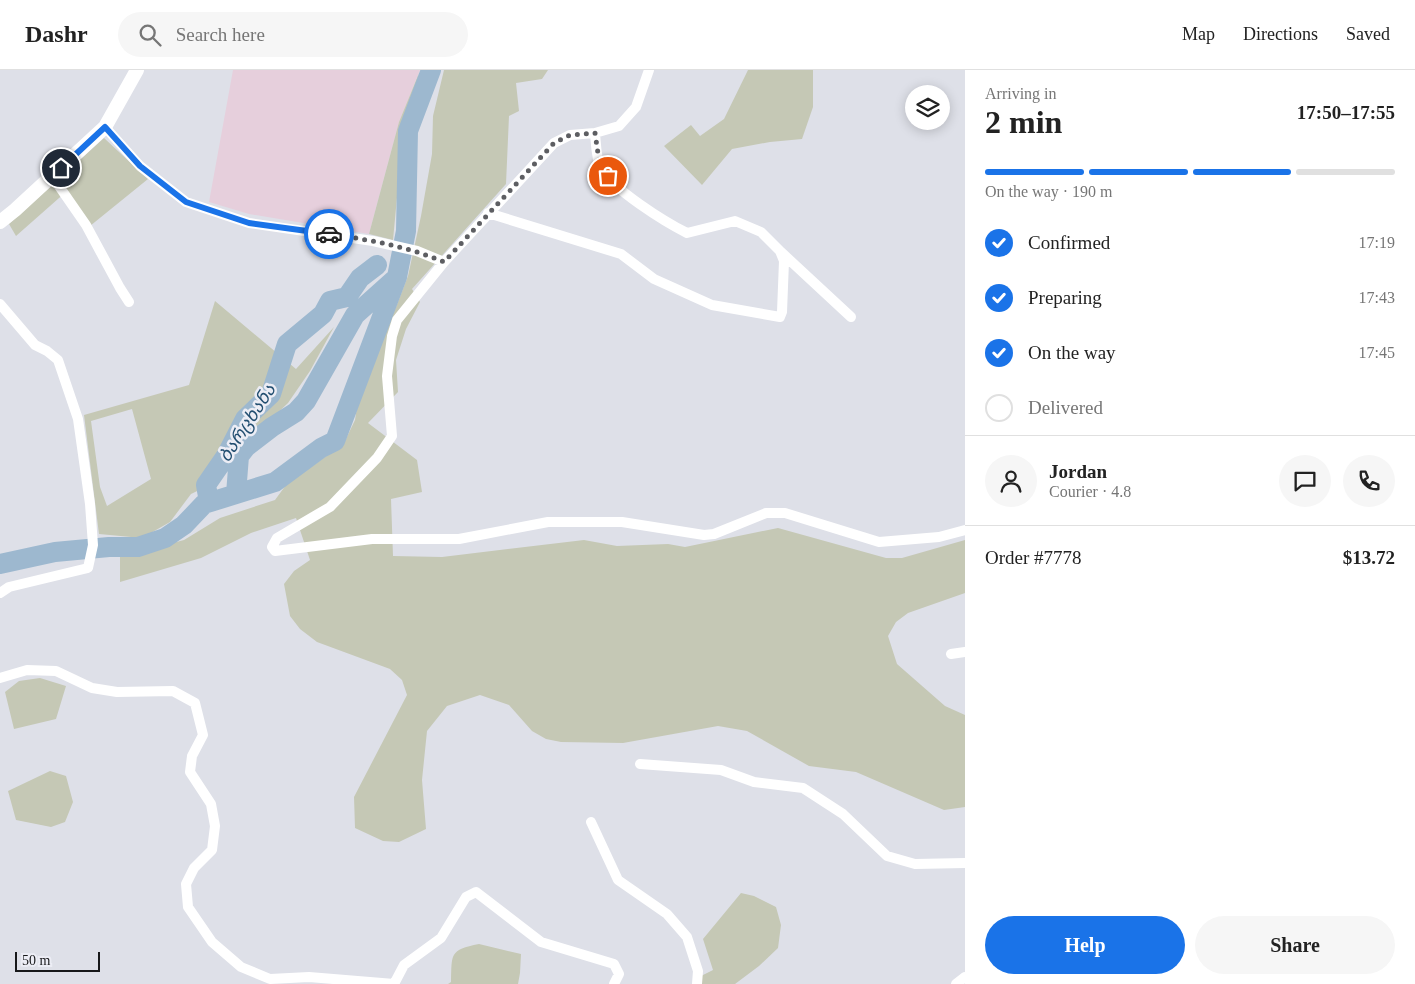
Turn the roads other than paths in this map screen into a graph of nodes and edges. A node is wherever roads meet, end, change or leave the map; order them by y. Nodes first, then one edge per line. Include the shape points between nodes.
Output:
1 (137, 70) edge
2 (649, 70) edge
3 (105, 127) junction
4 (595, 133) junction
5 (52, 176) junction
6 (488, 213) junction
7 (0, 222) edge
8 (780, 251) junction
9 (444, 262) junction
10 (129, 302) dead end
11 (0, 304) edge
12 (851, 317) dead end
13 (965, 530) edge
14 (0, 593) edge
15 (965, 652) edge
16 (951, 654) dead end
17 (0, 678) edge
18 (640, 764) dead end
19 (591, 822) dead end
20 (965, 863) edge
21 (965, 977) edge
22 (614, 984) edge
23 (697, 984) edge
24 (956, 984) edge

1 - 3 street
2 - 4 street via 636,107 619,126
3 - 5 street
3 - 9 street via 140,166 186,202 249,223 386,244 417,251
4 - 6 street via 570,135 554,143
4 - 8 street via 600,167 615,185 668,224 688,233 735,221 761,232
5 - 7 street
5 - 10 street via 86,225
6 - 8 street via 620,254 654,279 712,305 780,317 784,261
6 - 9 street
8 - 12 street
9 - 13 street via 397,320 392,336 387,376 392,436 377,458 330,507 277,538 272,547 275,552 372,539 459,539 548,522 622,522 704,535 766,513 784,514 879,542 939,537
11 - 14 street via 35,345 58,360 78,419 93,545 88,568 9,587
15 - 16 street
17 - 22 street via 27,670 56,671 92,688 118,692 172,691 195,703 203,735 192,756 190,772 211,804 215,826 212,850 194,868 186,884 188,908 212,942 241,967 270,979 308,976 394,984 404,965 440,938 466,896 476,892 542,942 614,964 619,974
18 - 20 street via 720,770 754,782 803,788 843,814 887,856 914,864
19 - 23 street via 618,880 667,914 688,937 698,971
21 - 24 street

